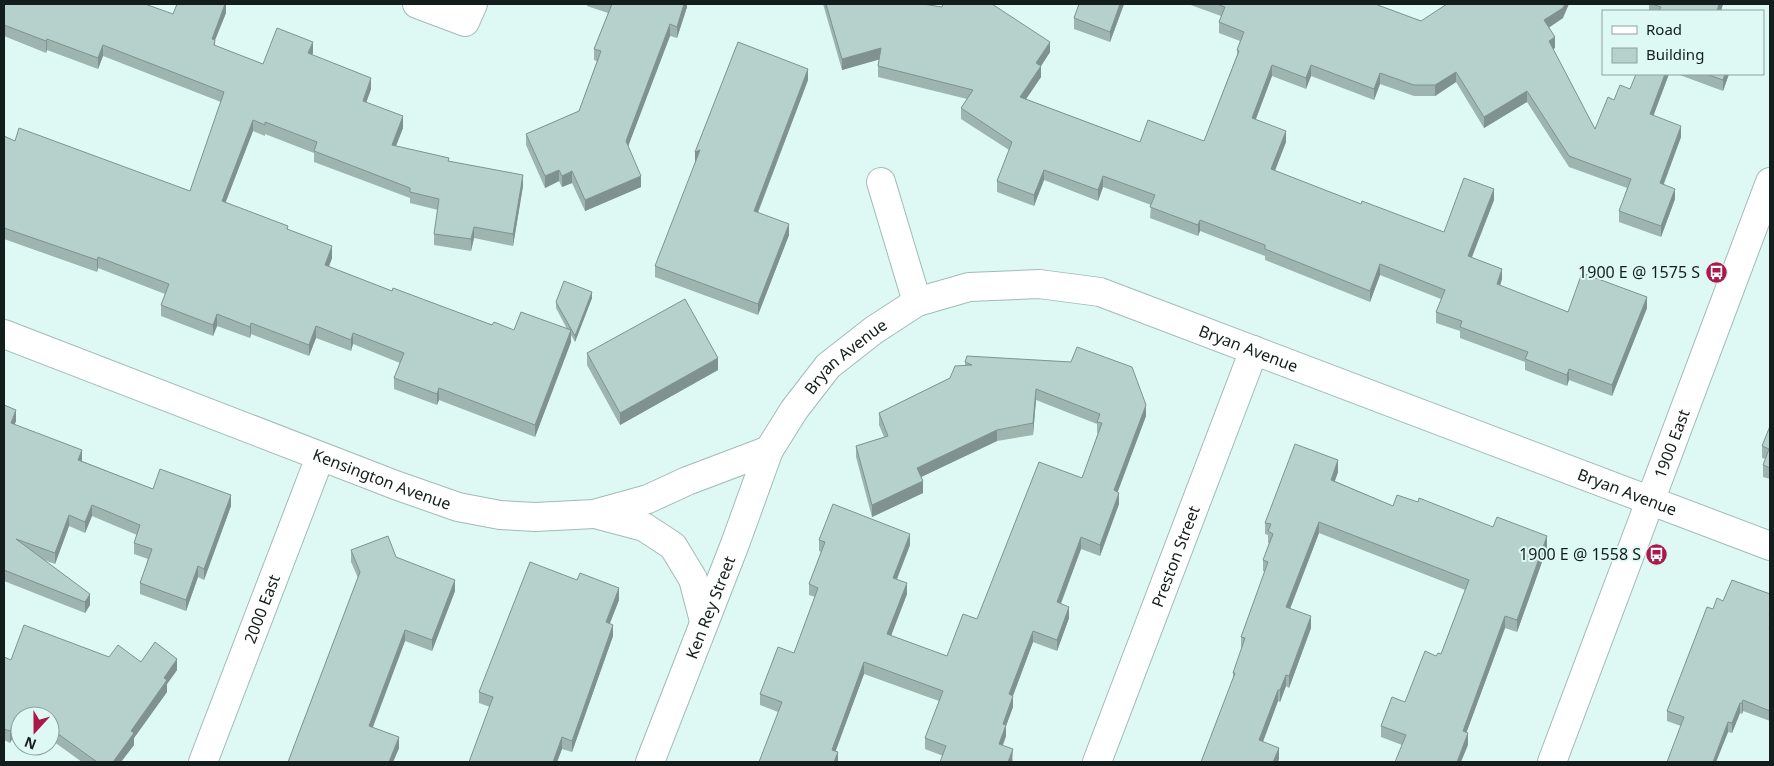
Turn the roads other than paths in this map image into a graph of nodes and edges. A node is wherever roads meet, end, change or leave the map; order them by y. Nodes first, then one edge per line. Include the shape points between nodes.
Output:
1 (417, 4) edge
2 (469, 13) edge
3 (881, 182) dead end
4 (1770, 182) edge
5 (917, 302) junction
6 (4, 334) edge
7 (1254, 350) junction
8 (769, 450) junction
9 (320, 457) junction
10 (1650, 501) junction
11 (594, 514) junction
12 (1770, 546) edge
13 (704, 621) junction
14 (203, 762) edge
15 (650, 762) edge
16 (1097, 762) edge
17 (1552, 762) edge

1 - 2 street
3 - 5 street
4 - 10 street, 1900 East
5 - 7 street, Bryan Avenue via 970,287 1039,284 1100,292
5 - 8 street, Bryan Avenue via 828,366 794,410
6 - 9 street, Kensington Avenue
7 - 10 street, Bryan Avenue
7 - 16 street, Preston Street
8 - 11 street, Kensington Avenue via 648,499
8 - 13 street, Ken Rey Street
9 - 11 street, Kensington Avenue via 458,507 500,515 535,517
9 - 14 street, 2000 East
10 - 12 street, Bryan Avenue
10 - 17 street, 1900 East
11 - 13 street via 644,527 673,546 693,579
13 - 15 street, Ken Rey Street

